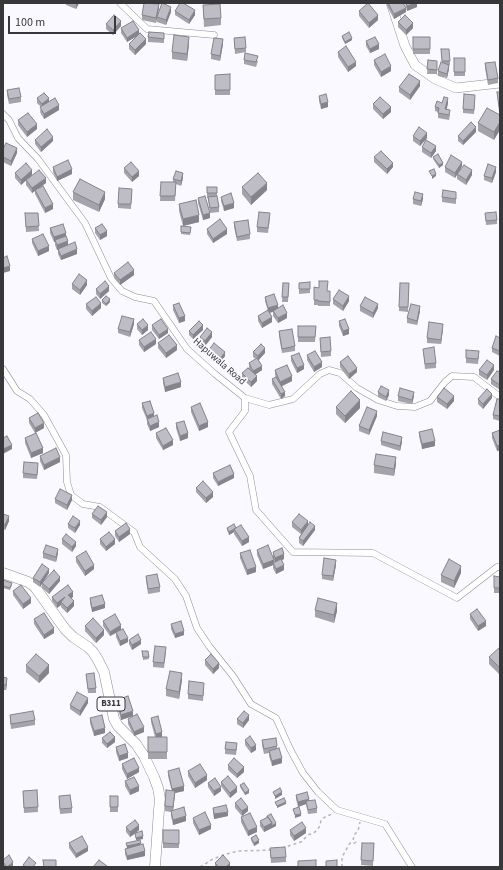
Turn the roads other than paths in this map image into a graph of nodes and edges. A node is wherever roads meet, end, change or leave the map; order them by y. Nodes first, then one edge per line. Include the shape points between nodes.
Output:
1 (120, 3) edge
2 (391, 3) edge
3 (214, 35) dead end
4 (500, 83) edge
5 (3, 114) edge
6 (3, 369) edge
7 (500, 397) edge
8 (245, 398) junction
9 (500, 567) edge
10 (3, 573) edge
11 (155, 867) edge
12 (412, 867) edge

1 - 3 street via 147,29
2 - 4 street via 405,46 415,65 435,79 456,88
5 - 8 street, Hapuwala Road via 18,138 38,159 85,223 111,278 122,291 154,301 187,349
6 - 12 street via 17,391 30,399 44,416 66,455 67,482 71,495 83,504 100,507 134,532 140,547 175,579 186,596 197,628 251,704 276,718 303,773 318,792 337,810 385,824
7 - 8 street, Hapuwala Road via 474,377 452,376 430,401 414,407 397,406 378,400 357,388 340,373 329,370 320,374 293,398 269,405
8 - 9 street via 245,411 229,432 250,476 256,510 293,552 373,553 457,598 496,567
10 - 11 main road, B311 via 35,587 64,629 88,647 98,660 104,672 114,719 144,756 158,788 160,798

